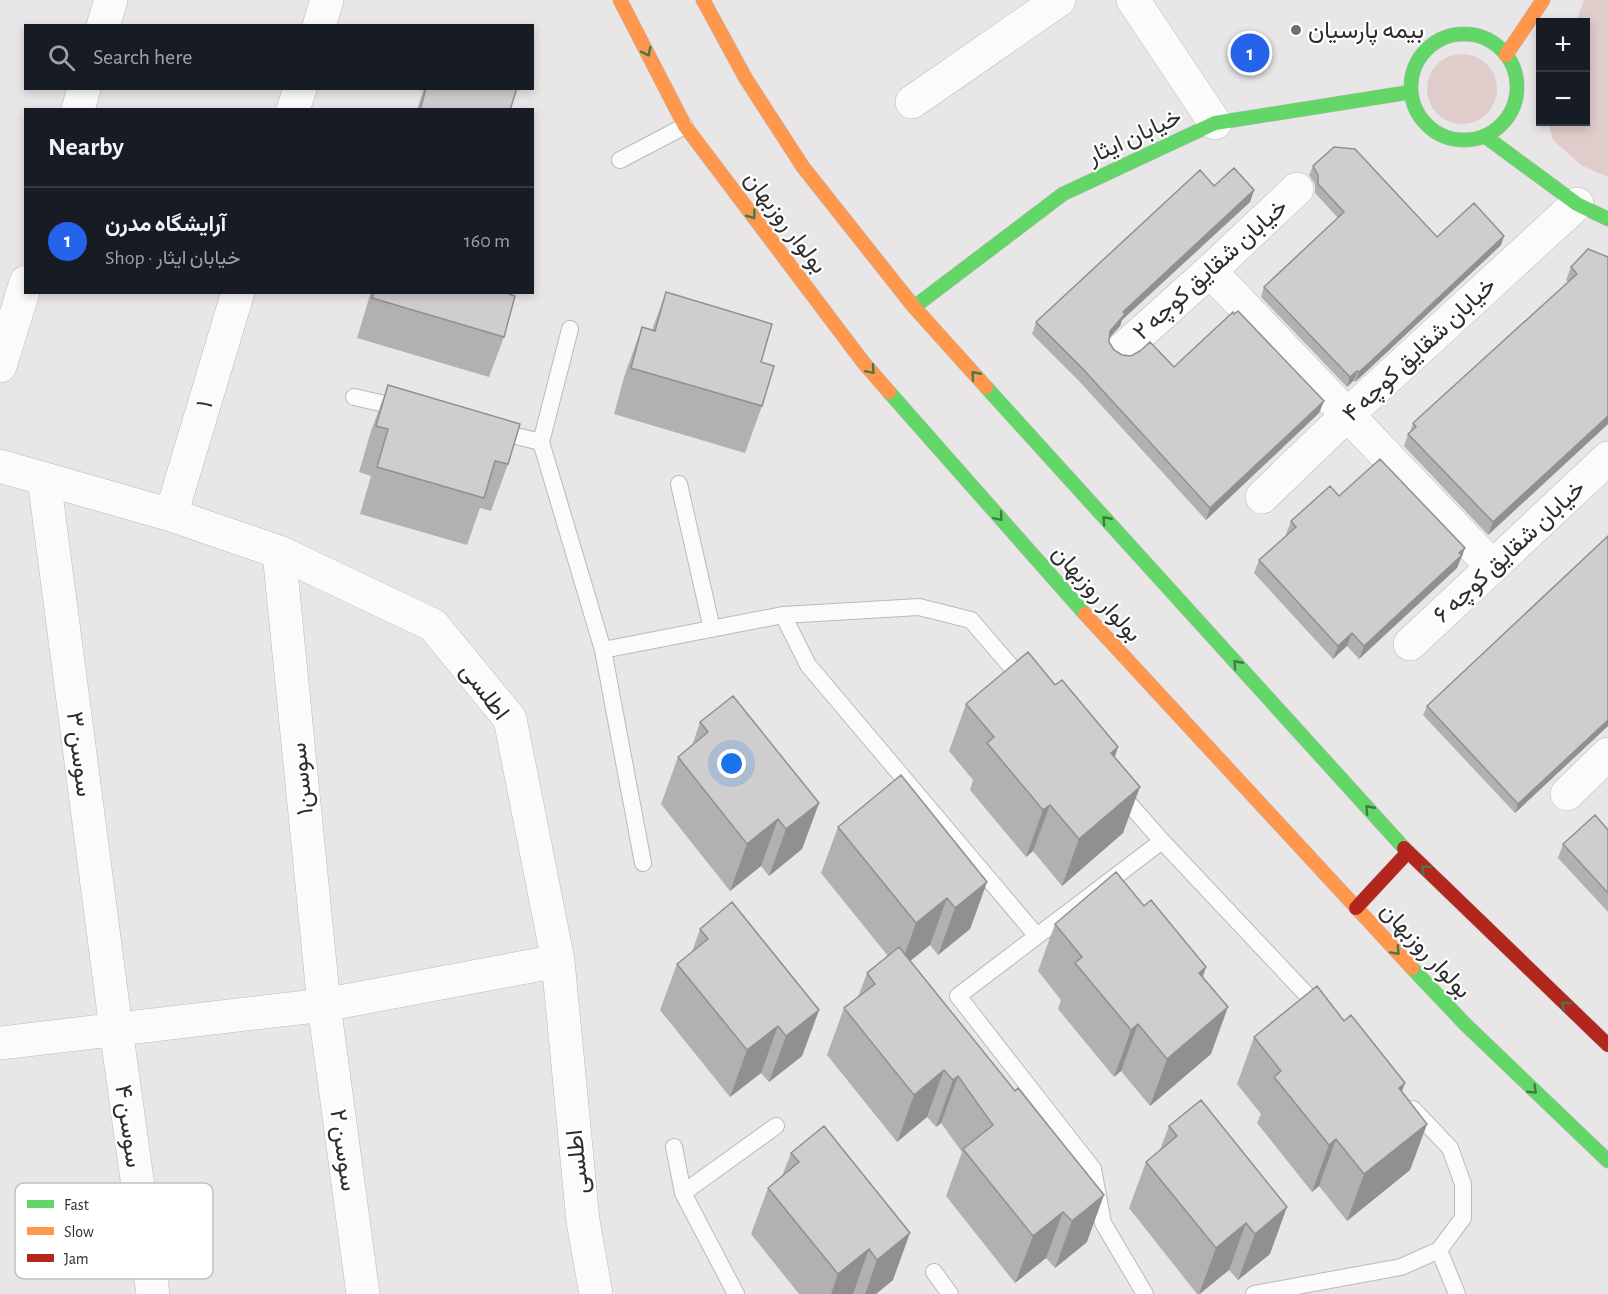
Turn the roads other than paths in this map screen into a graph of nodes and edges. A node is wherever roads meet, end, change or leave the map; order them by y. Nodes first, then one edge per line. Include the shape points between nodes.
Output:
1 (111, 0) edge
2 (327, 0) edge
3 (620, 0) edge
4 (703, 0) edge
5 (1059, 0) edge
6 (1133, 0) edge
7 (1543, 0) edge
8 (104, 24) edge
9 (320, 24) edge
10 (1506, 55) junction
11 (83, 90) edge
12 (299, 90) edge
13 (1411, 92) junction
14 (912, 102) dead end
15 (79, 108) edge
16 (294, 108) edge
17 (1215, 123) junction
18 (685, 126) junction
19 (1486, 137) junction
20 (620, 160) dead end
21 (1297, 189) dead end
22 (1577, 204) junction
23 (1608, 219) edge
24 (1210, 271) junction
25 (24, 288) edge
26 (237, 294) edge
27 (914, 307) junction
28 (570, 329) dead end
29 (1123, 349) dead end
30 (0, 366) edge
31 (354, 397) dead end
32 (424, 414) edge
33 (1347, 415) junction
34 (483, 428) edge
35 (541, 442) junction
36 (1608, 458) edge
37 (0, 466) edge
38 (44, 479) junction
39 (679, 484) dead end
40 (1262, 497) dead end
41 (171, 514) junction
42 (279, 552) junction
43 (1492, 566) junction
44 (783, 615) junction
45 (712, 629) junction
46 (1410, 644) dead end
47 (603, 650) junction
48 (1040, 700) edge
49 (1608, 754) edge
50 (1109, 779) edge
51 (1567, 794) dead end
52 (1162, 841) junction
53 (1408, 852) junction
54 (643, 863) dead end
55 (1356, 908) junction
56 (1036, 935) junction
57 (558, 961) junction
58 (324, 1005) junction
59 (1330, 1020) edge
60 (116, 1029) junction
61 (0, 1043) edge
62 (1608, 1045) edge
63 (1402, 1097) edge
64 (776, 1126) dead end
65 (674, 1147) dead end
66 (1608, 1161) edge
67 (138, 1183) edge
68 (683, 1193) junction
69 (1439, 1250) junction
70 (934, 1272) dead end
71 (151, 1279) edge
72 (153, 1294) edge
73 (363, 1294) edge
74 (596, 1294) edge
75 (736, 1294) edge
76 (950, 1294) edge
77 (1145, 1294) edge
78 (1254, 1294) edge
79 (1456, 1294) edge

1 - 8 street
2 - 9 street
3 -> 18 main road, بولوار روزبهان
4 - 27 main road, بولوار روزبهان via 746,80 803,167
5 - 14 street
6 - 17 street
7 - 10 main road
10 - 13 main road via 1495,44 1475,35 1442,38 1418,60
10 - 19 main road via 1517,81 1515,104 1503,124
11 - 15 street
12 - 16 street
13 - 17 main road, خیابان ایثار
13 - 19 main road via 1420,119 1432,131 1452,140
17 - 27 main road, خیابان ایثار via 1063,194
18 - 20 lane
18 -> 55 main road, بولوار روزبهان via 864,362 1103,634
19 - 22 main road
21 - 24 street, خیابان شقایق کوچه ۲
22 - 23 main road
22 - 33 street, خیابان شقایق کوچه ۴
24 - 29 street, خیابان شقایق کوچه ۲
24 - 33 street
25 - 30 street
26 - 41 street, ۱
53 -> 27 main road, بولوار روزبهان
28 - 35 lane
31 - 32 lane
33 - 40 street, خیابان شقایق کوچه ۴
33 - 43 street
34 - 35 lane
35 - 47 lane
36 - 43 street, خیابان شقایق کوچه ۶
37 - 38 street, اطلسی
38 - 41 street, اطلسی
38 - 60 street, سوسن ۳
39 - 45 lane
41 - 42 street, اطلسی
42 - 57 street, اطلسی via 434,625 510,719
42 - 58 street, سوسن۱
43 - 46 street, خیابان شقایق کوچه ۶
44 - 45 lane
44 - 48 lane via 919,607 971,620
44 - 56 lane via 808,666
45 - 47 lane
47 - 54 lane
49 - 51 street
50 - 52 lane
52 - 56 lane
52 - 59 lane
53 - 55 main road
62 -> 53 main road, بولوار روزبهان
55 -> 66 main road, بولوار روزبهان via 1465,1024
56 - 77 lane via 958,996 1093,1169 1103,1223
57 - 58 street
57 - 74 street, اطلسی via 583,1221
58 - 60 street
58 - 73 street, سوسن ۲
60 - 61 street
60 - 67 street, سوسن ۴
63 - 69 lane via 1450,1148 1463,1184 1463,1218
64 - 68 lane
65 - 68 lane
68 - 75 lane
69 - 78 lane via 1401,1268
69 - 79 lane
70 - 76 lane
71 - 72 street, سوسن ۴

